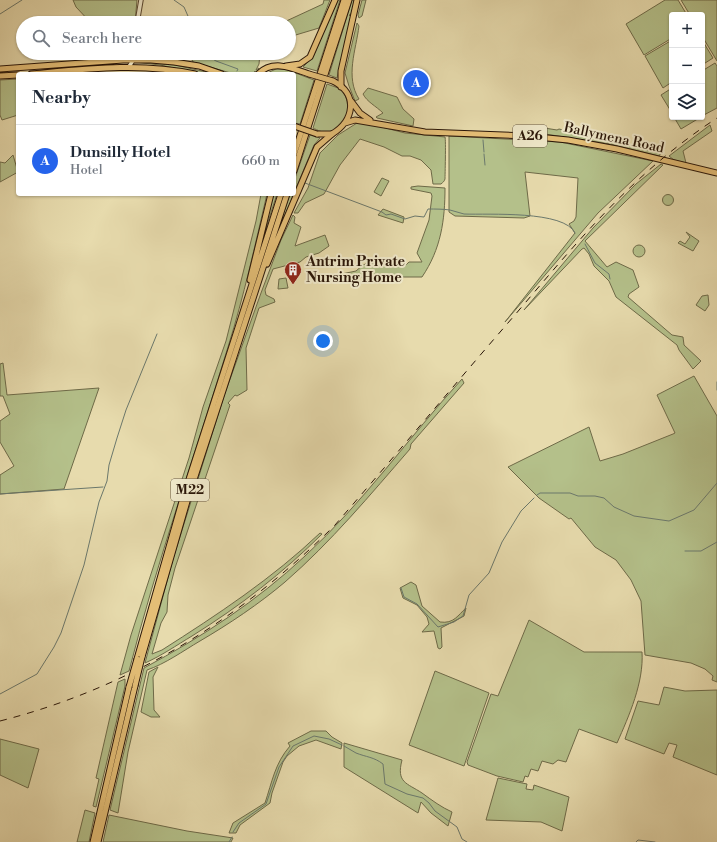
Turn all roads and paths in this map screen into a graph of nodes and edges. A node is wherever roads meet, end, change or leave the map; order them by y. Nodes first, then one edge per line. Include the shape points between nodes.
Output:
1 (141, 0) edge
2 (335, 0) edge
3 (344, 0) edge
4 (349, 0) edge
5 (357, 0) edge
6 (138, 16) edge
7 (132, 61) junction
8 (286, 66) junction
9 (128, 68) junction
10 (0, 69) edge
11 (164, 69) junction
12 (63, 72) edge
13 (183, 72) edge
14 (216, 72) edge
15 (261, 72) edge
16 (0, 75) edge
17 (16, 75) edge
18 (341, 87) junction
19 (349, 97) junction
20 (375, 122) junction
21 (346, 123) junction
22 (296, 127) edge
23 (332, 134) junction
24 (296, 148) edge
25 (296, 165) edge
26 (717, 172) edge
27 (271, 196) edge
28 (280, 196) edge
29 (286, 196) edge
30 (296, 196) edge
31 (296, 196) edge
32 (244, 325) junction
33 (230, 350) junction
34 (139, 658) junction
35 (101, 819) junction
36 (93, 842) edge
37 (98, 842) edge

1 - 6 street
2 - 8 highway via 310,57 300,64
3 - 24 highway
4 - 25 highway
5 - 18 highway via 341,71
7 - 9 street
7 - 10 highway
7 - 11 highway
7 - 14 highway via 174,62
8 - 15 highway, A26 via 271,66
8 - 18 highway, A26, bridge via 334,81
9 - 11 highway
9 - 12 highway
11 - 13 highway
16 - 17 highway
18 - 19 highway, A26
19 - 20 highway, Ballymena Road / A26 via 360,114
19 - 21 highway via 350,113
20 - 21 highway, Ballymena Road / A26 via 355,120
20 - 26 highway, Ballymena Road / A26 via 425,132 568,140
21 - 23 highway
22 - 23 highway, bridge via 317,134
23 - 30 highway via 317,147
27 - 33 highway
28 - 33 highway, M22
29 - 32 highway, M22
31 - 32 highway
32 - 34 highway, M22
33 - 34 highway, M22 via 164,562
34 - 35 highway, M22, bridge
35 - 36 highway, M22
35 - 37 highway, M22

